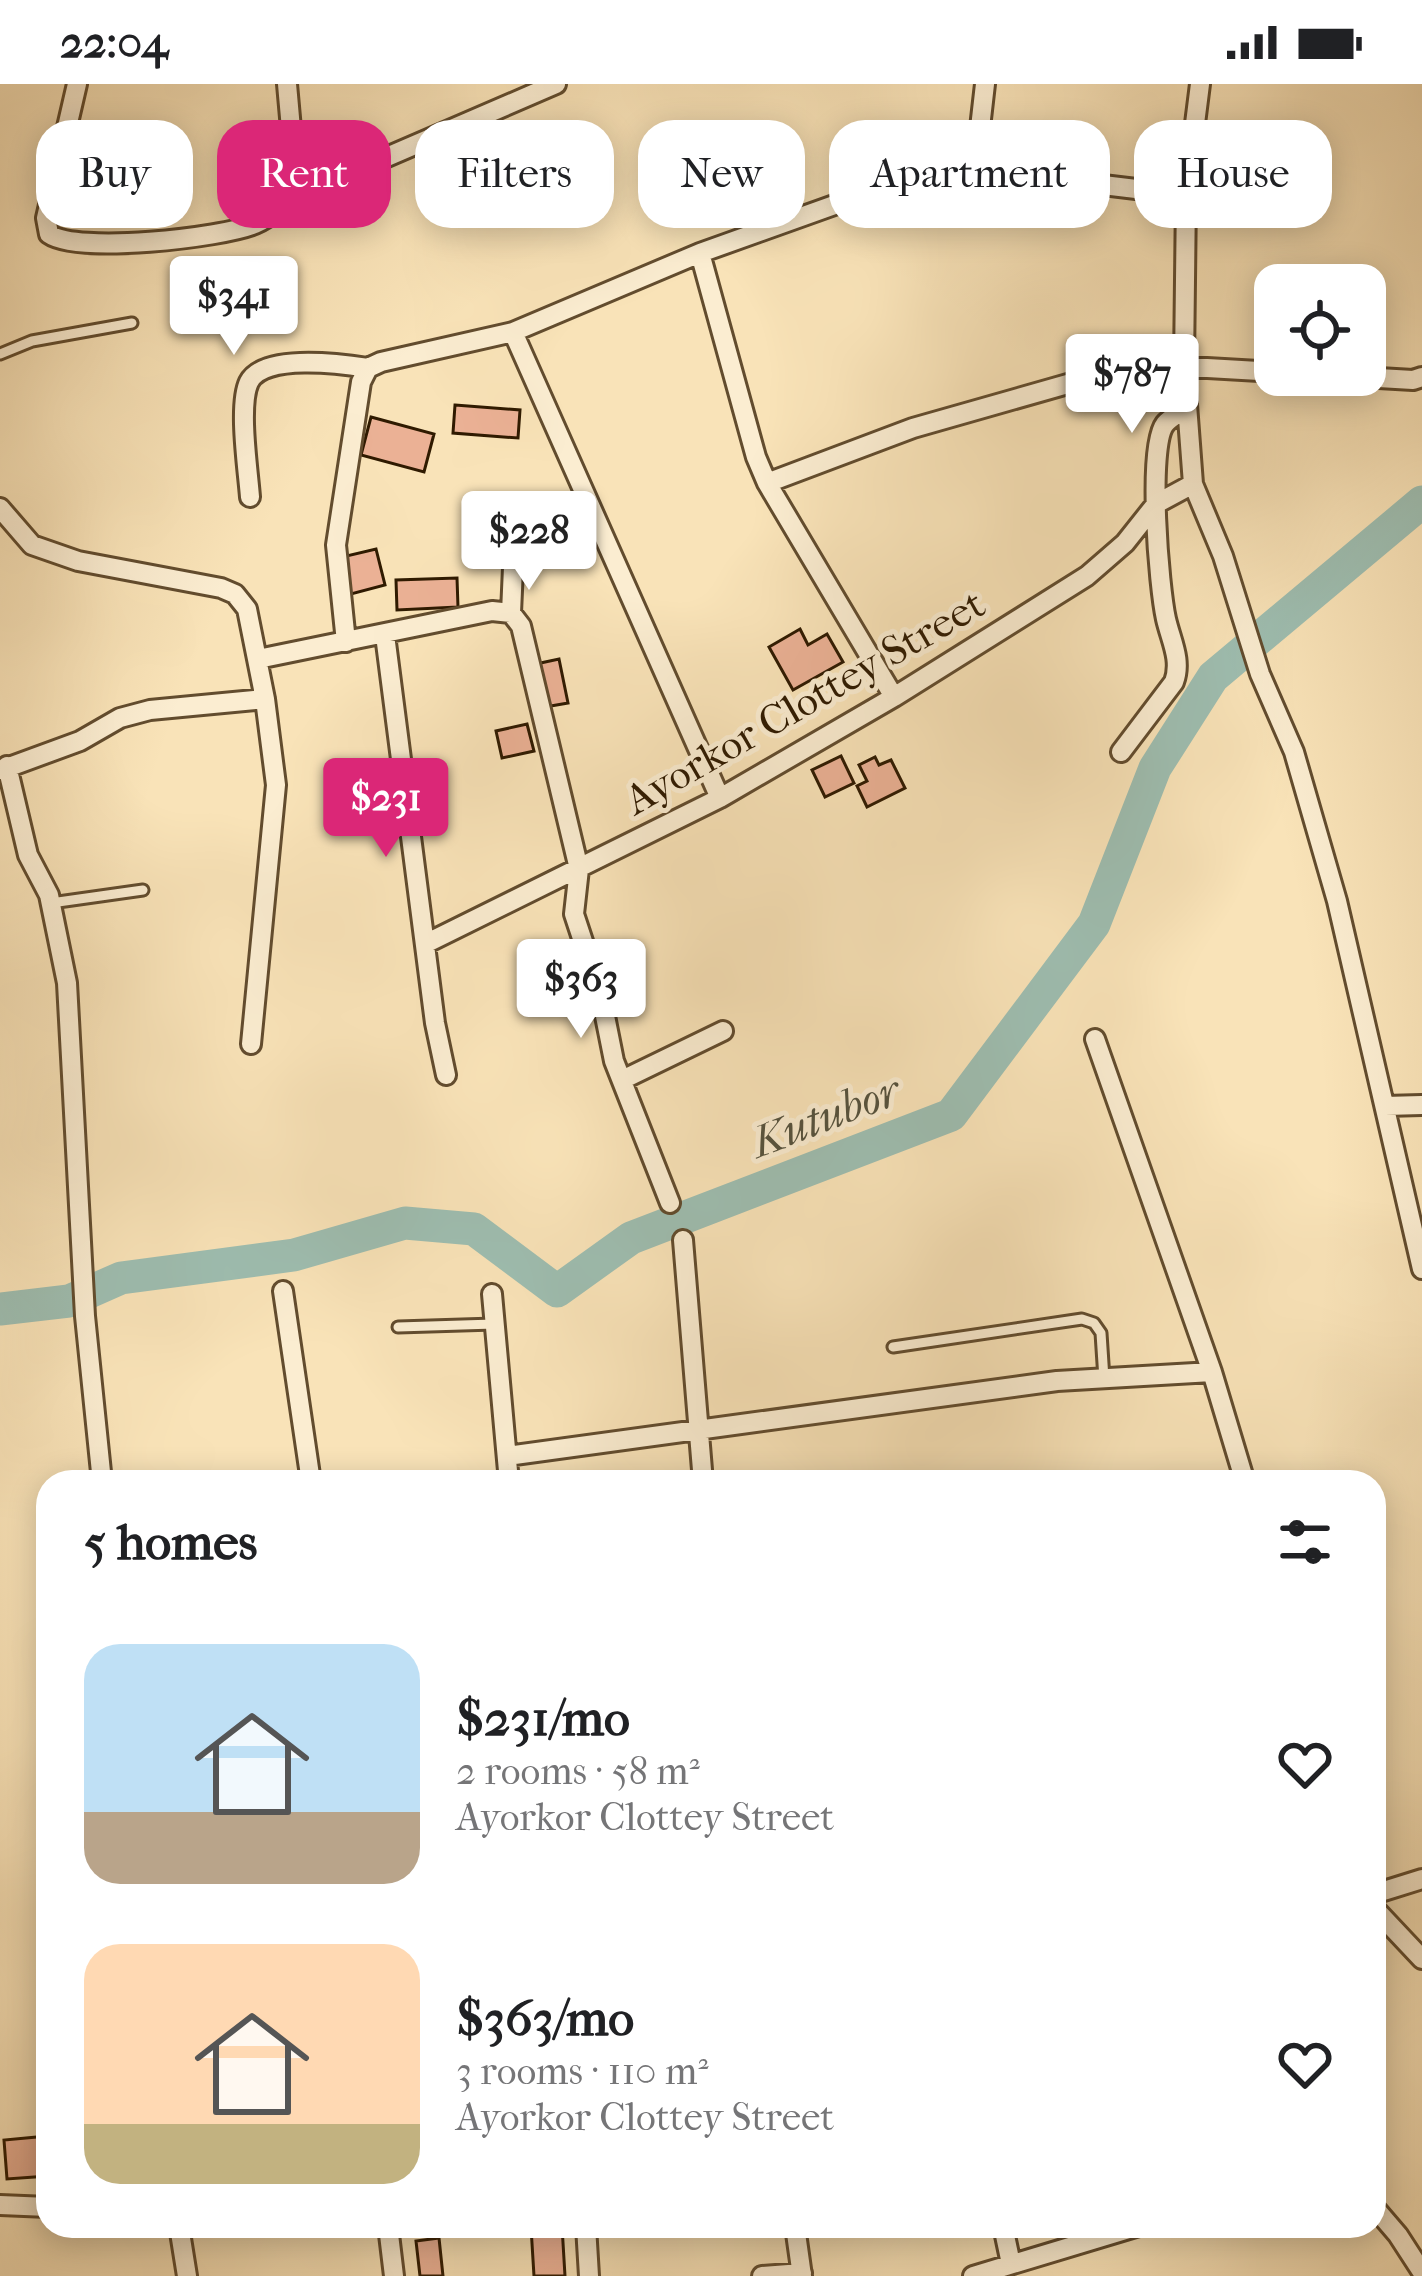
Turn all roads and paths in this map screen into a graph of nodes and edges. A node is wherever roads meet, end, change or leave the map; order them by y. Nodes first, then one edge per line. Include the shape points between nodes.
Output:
1 (77, 84) edge
2 (287, 84) edge
3 (556, 84) edge
4 (985, 84) edge
5 (1200, 84) edge
6 (290, 120) edge
7 (980, 120) edge
8 (1195, 120) edge
9 (391, 155) edge
10 (829, 207) edge
11 (242, 228) edge
12 (1186, 228) edge
13 (700, 253) junction
14 (132, 323) dead end
15 (513, 332) junction
16 (0, 354) edge
17 (1184, 365) junction
18 (368, 368) junction
19 (1254, 370) edge
20 (1422, 377) edge
21 (1386, 378) edge
22 (1187, 407) junction
23 (767, 483) junction
24 (1193, 484) junction
25 (250, 497) dead end
26 (1156, 504) junction
27 (0, 508) edge
28 (515, 522) dead end
29 (511, 613) junction
30 (385, 635) junction
31 (346, 642) junction
32 (258, 659) junction
33 (894, 697) junction
34 (265, 699) junction
35 (1121, 752) dead end
36 (4, 768) edge
37 (720, 798) junction
38 (580, 869) junction
39 (143, 890) dead end
40 (51, 903) junction
41 (425, 944) junction
42 (723, 1031) dead end
43 (1095, 1039) dead end
44 (250, 1044) dead end
45 (446, 1075) dead end
46 (622, 1080) junction
47 (1422, 1105) edge
48 (1385, 1106) junction
49 (670, 1203) dead end
50 (683, 1240) dead end
51 (1422, 1269) edge
52 (283, 1291) dead end
53 (492, 1294) dead end
54 (494, 1324) junction
55 (398, 1327) dead end
56 (893, 1347) dead end
57 (1212, 1372) junction
58 (1104, 1379) junction
59 (699, 1432) junction
60 (507, 1456) junction
61 (101, 1470) edge
62 (309, 1470) edge
63 (508, 1470) edge
64 (702, 1470) edge
65 (1242, 1470) edge
66 (1422, 1879) edge
67 (1386, 1890) edge
68 (1386, 1920) edge
69 (1422, 1959) edge
70 (0, 2205) edge
71 (36, 2206) edge
72 (1386, 2221) edge
73 (181, 2238) edge
74 (389, 2238) edge
75 (587, 2238) edge
76 (798, 2238) edge
77 (1006, 2238) edge
78 (1099, 2238) edge
79 (1011, 2264) junction
80 (1422, 2272) edge
81 (802, 2274) edge
82 (187, 2276) edge
83 (394, 2276) edge
84 (590, 2276) edge
85 (762, 2276) edge
86 (973, 2276) edge

1 - 11 street via 49,234 106,244
2 - 6 street
3 - 9 street
4 - 7 street
5 - 8 street
10 - 13 street
12 - 17 street
13 - 15 street
13 - 23 street
14 - 16 lane
15 - 18 street
15 - 37 street
17 - 19 street
17 - 22 street
17 - 23 street via 1138,364 913,428
18 - 25 street via 300,363 256,374 246,418
18 - 31 street via 336,545
20 - 21 street
22 - 24 street
22 - 26 street via 1159,440
23 - 33 street
24 - 26 street, Ayorkor Clottey Street
24 - 48 street via 1294,752
26 - 33 street, Ayorkor Clottey Street via 1087,575
26 - 35 street via 1178,670
27 - 32 street via 32,545 235,594 247,608
28 - 29 street
29 - 30 street
29 - 38 street
30 - 31 street
30 - 41 street
31 - 32 street
32 - 34 street
33 - 37 street, Ayorkor Clottey Street
34 - 36 street via 150,710
34 - 44 street via 276,785
36 - 40 street
37 - 38 street, Ayorkor Clottey Street
38 - 41 street, Ayorkor Clottey Street
38 - 46 street via 574,914
39 - 40 lane
40 - 61 street via 67,983
41 - 45 street
42 - 46 street
43 - 57 street
46 - 49 street
47 - 48 street
48 - 51 street
50 - 59 street
52 - 62 street
53 - 54 street
54 - 55 lane
54 - 60 street
56 - 58 lane via 1082,1319 1101,1334
57 - 58 street
57 - 65 street
58 - 59 street
59 - 60 street
59 - 64 street
60 - 63 street
66 - 67 street
68 - 69 street
70 - 71 street
72 - 80 street
73 - 82 street
74 - 83 street
75 - 84 street
76 - 81 street
77 - 79 street
78 - 79 street
79 - 86 street
81 - 85 street

